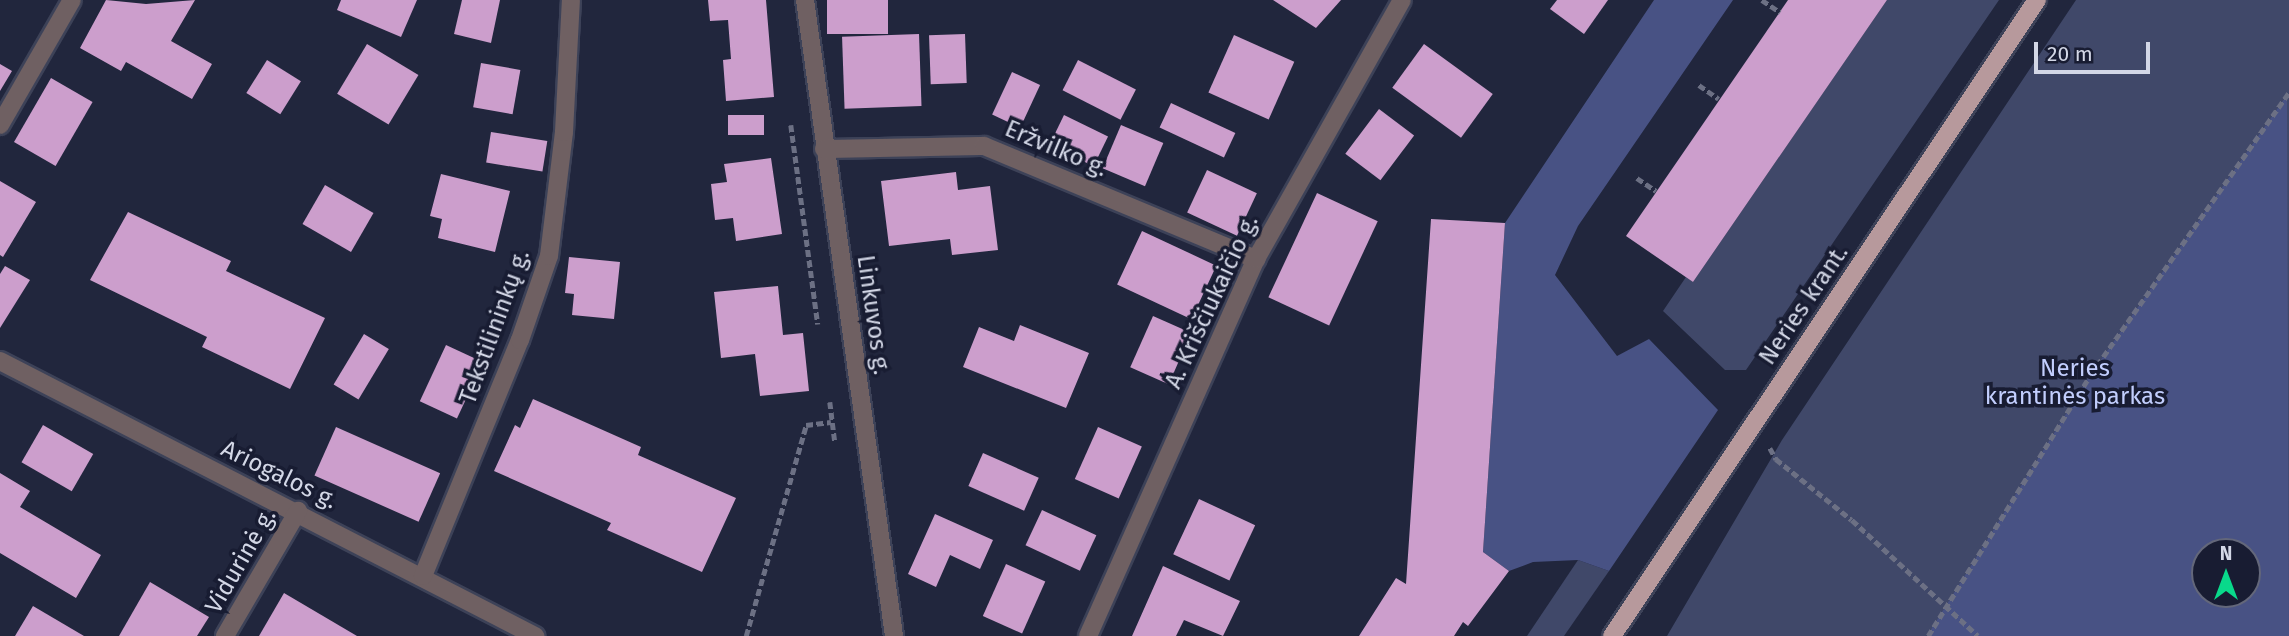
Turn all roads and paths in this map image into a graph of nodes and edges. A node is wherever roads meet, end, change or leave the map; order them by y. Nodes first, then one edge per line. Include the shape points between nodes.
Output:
1 (72, 0) edge
2 (571, 0) edge
3 (804, 0) edge
4 (1402, 0) edge
5 (1762, 0) edge
6 (2037, 0) edge
7 (1780, 12) dead end
8 (1699, 85) dead end
9 (2289, 92) edge
10 (1720, 99) dead end
11 (0, 125) edge
12 (824, 149) junction
13 (1637, 178) dead end
14 (1656, 191) dead end
15 (1256, 259) junction
16 (0, 361) edge
17 (863, 418) junction
18 (1755, 423) junction
19 (298, 511) junction
20 (423, 576) junction
21 (1945, 608) junction
22 (225, 636) edge
23 (534, 636) edge
24 (746, 636) edge
25 (894, 636) edge
26 (1088, 636) edge
27 (1612, 636) edge
28 (1928, 636) edge
29 (1978, 636) edge

1 - 11 street
2 - 20 street, Tekstilininkų g. via 564,132 548,256 520,340
3 - 12 street, Linkuvos g.
4 - 15 street, A. Kriščiukaičio g.
5 - 7 path
6 - 18 main road, Neries krant.
8 - 10 path
9 - 21 path via 2091,374
12 - 15 street, Eržvilko g. via 984,146
12 - 17 street, Linkuvos g.
13 - 14 path
15 - 26 street, A. Kriščiukaičio g.
16 - 19 street, Ariogalos g.
17 - 24 path via 806,425
17 - 25 street, Linkuvos g.
18 - 21 path via 1776,459 1852,520
18 - 27 main road, Neries krant.
19 - 20 street, Ariogalos g.
19 - 22 street, Vidurinė g.
20 - 23 street, Ariogalos g.
21 - 28 path
21 - 29 path

